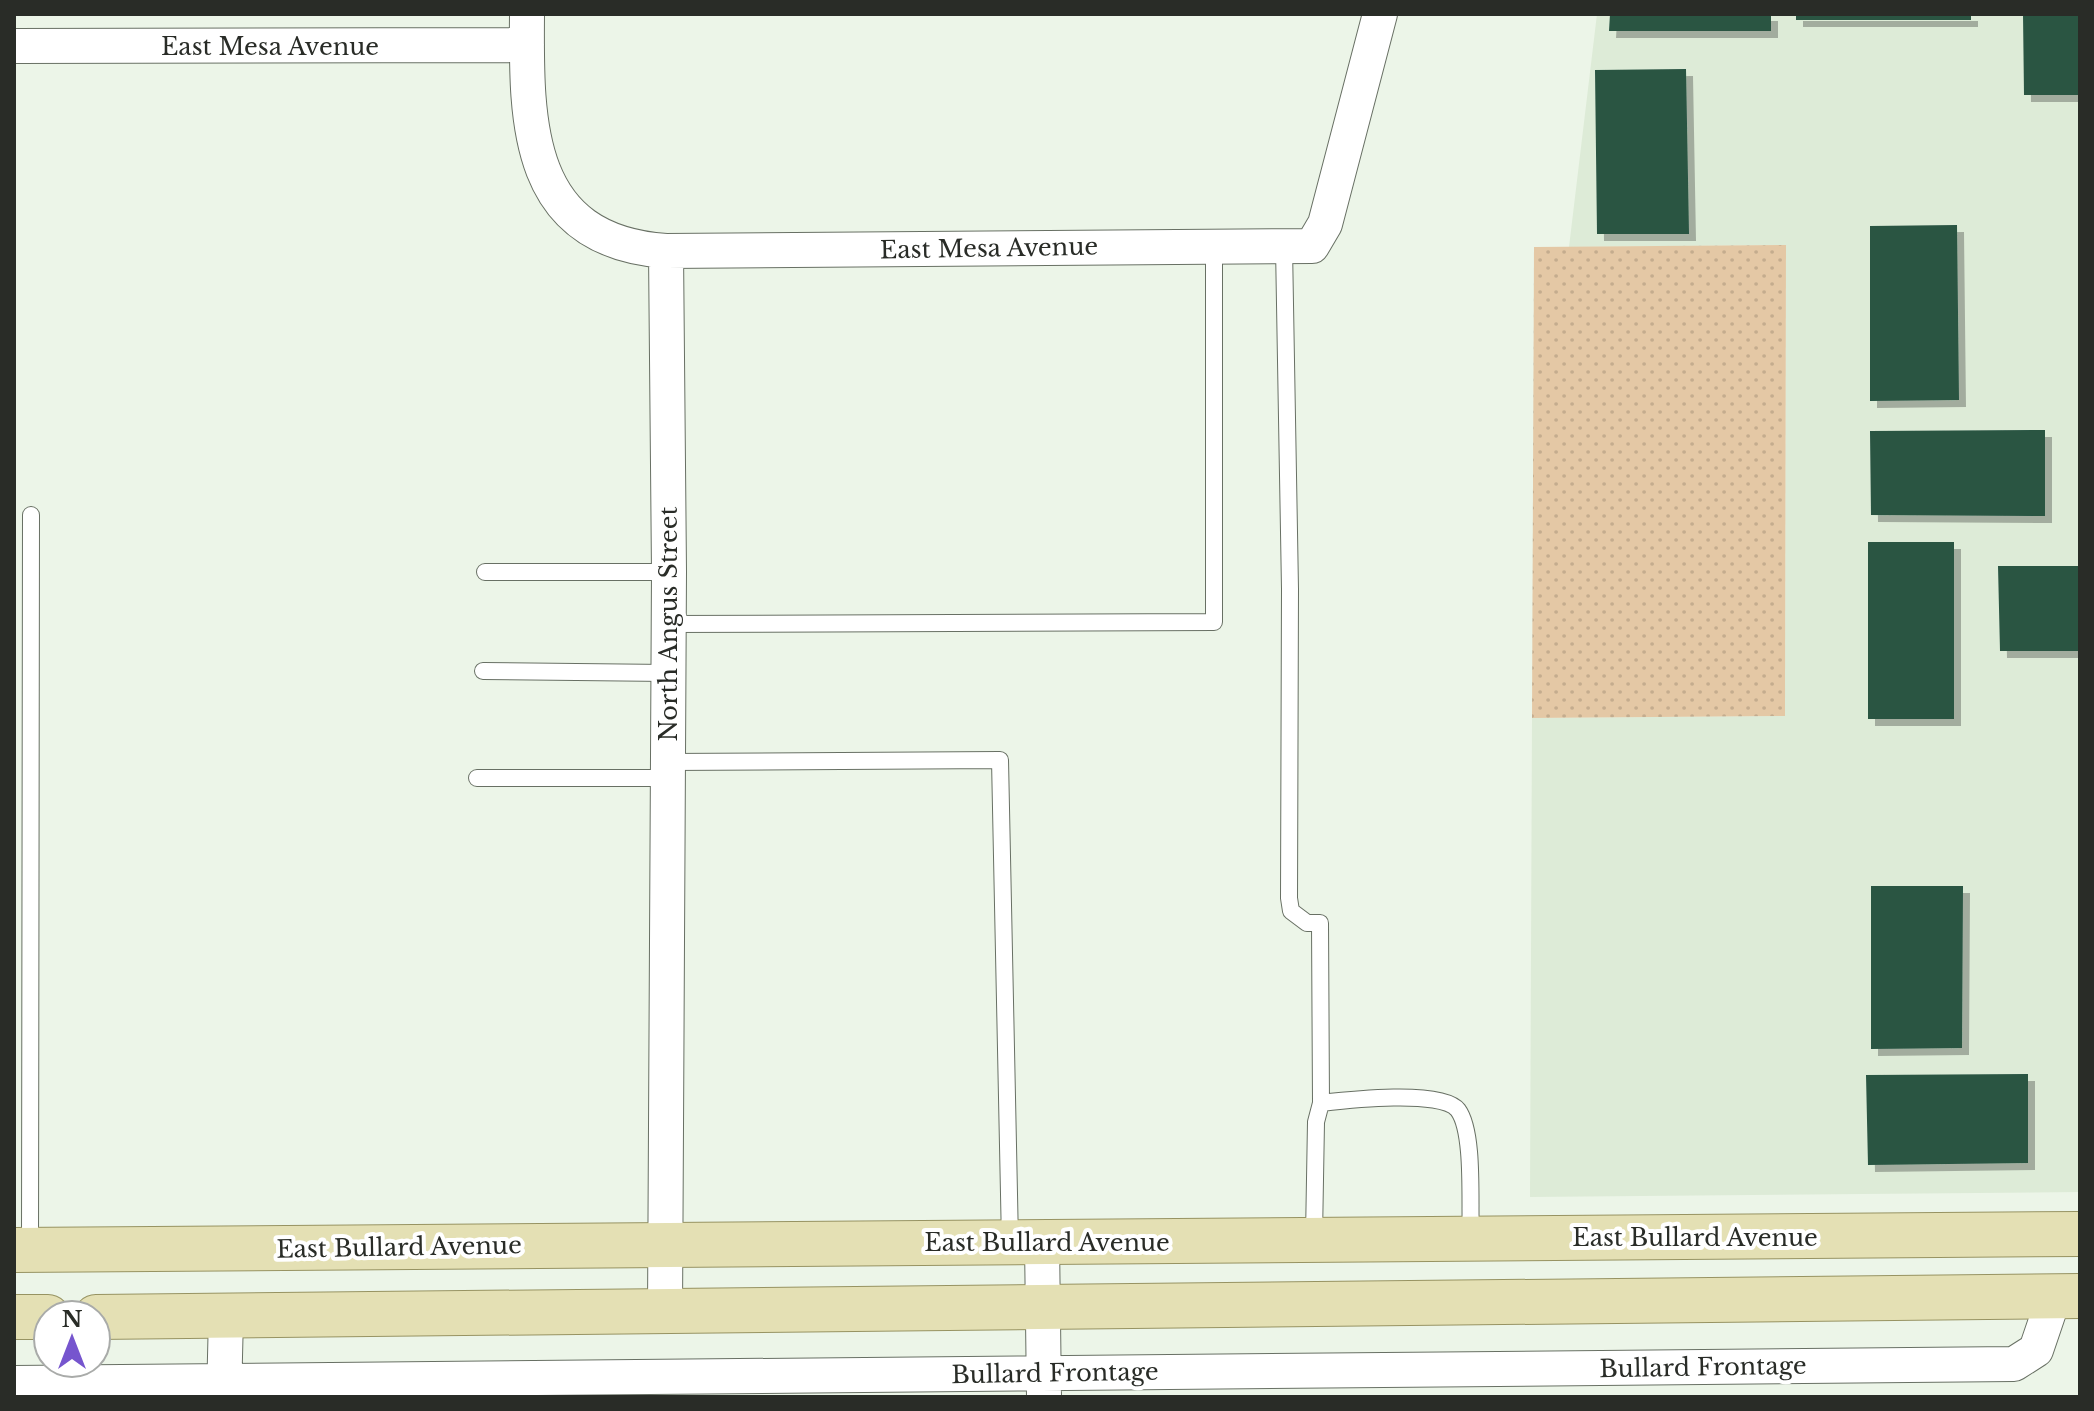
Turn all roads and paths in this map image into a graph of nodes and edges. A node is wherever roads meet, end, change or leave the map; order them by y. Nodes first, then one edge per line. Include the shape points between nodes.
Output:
1 (1380, 14) edge
2 (527, 30) edge
3 (14, 46) edge
4 (1214, 246) junction
5 (1298, 247) junction
6 (666, 251) junction
7 (31, 515) dead end
8 (485, 572) dead end
9 (669, 572) junction
10 (668, 624) junction
11 (483, 671) dead end
12 (668, 673) junction
13 (668, 770) junction
14 (477, 778) dead end
15 (1321, 1103) junction
16 (2069, 1234) edge
17 (1471, 1239) junction
18 (1314, 1240) junction
19 (1026, 1243) junction
20 (666, 1244) junction
21 (22, 1250) edge
22 (2067, 1297) edge
23 (1578, 1300) junction
24 (1043, 1308) junction
25 (665, 1312) junction
26 (226, 1316) junction
27 (112, 1317) edge
28 (1862, 1381) edge
29 (14, 1383) edge
30 (1451, 1383) edge
31 (1044, 1385) edge
32 (636, 1387) edge
33 (224, 1389) edge

1 - 5 street via 1325,224
2 - 3 street, East Mesa Avenue
2 - 6 street via 533,147 544,176 587,227 615,243
4 - 5 street, East Mesa Avenue
4 - 6 street, East Mesa Avenue
4 - 10 lane via 1214,622
5 - 15 lane via 1289,898 1291,911 1307,923 1320,923
6 - 9 street, North Angus Street
7 - 21 lane
8 - 9 lane
9 - 10 street, North Angus Street
10 - 12 street, North Angus Street
11 - 12 lane
12 - 13 street, North Angus Street
13 - 14 lane
13 - 19 lane via 1000,760
13 - 20 street, North Angus Street
15 - 17 lane via 1438,1098 1457,1108 1466,1128
15 - 18 lane via 1316,1122
16 - 17 main road, East Bullard Avenue
16 - 23 main road via 2042,1255 2009,1266 1743,1269
17 - 18 main road, East Bullard Avenue
18 - 19 main road, East Bullard Avenue
19 - 20 main road, East Bullard Avenue
19 - 24 street
20 - 21 main road, East Bullard Avenue
20 - 25 street, North Angus Street
22 - 23 main road
22 - 28 street, Bullard Frontage via 2036,1350 2014,1364
23 - 24 main road
24 - 25 main road
24 - 31 street
25 - 26 main road
26 - 27 main road
26 - 33 street
28 - 30 street, Bullard Frontage
29 - 33 street, Bullard Frontage
30 - 31 street, Bullard Frontage
31 - 32 street, Bullard Frontage
32 - 33 street, Bullard Frontage

